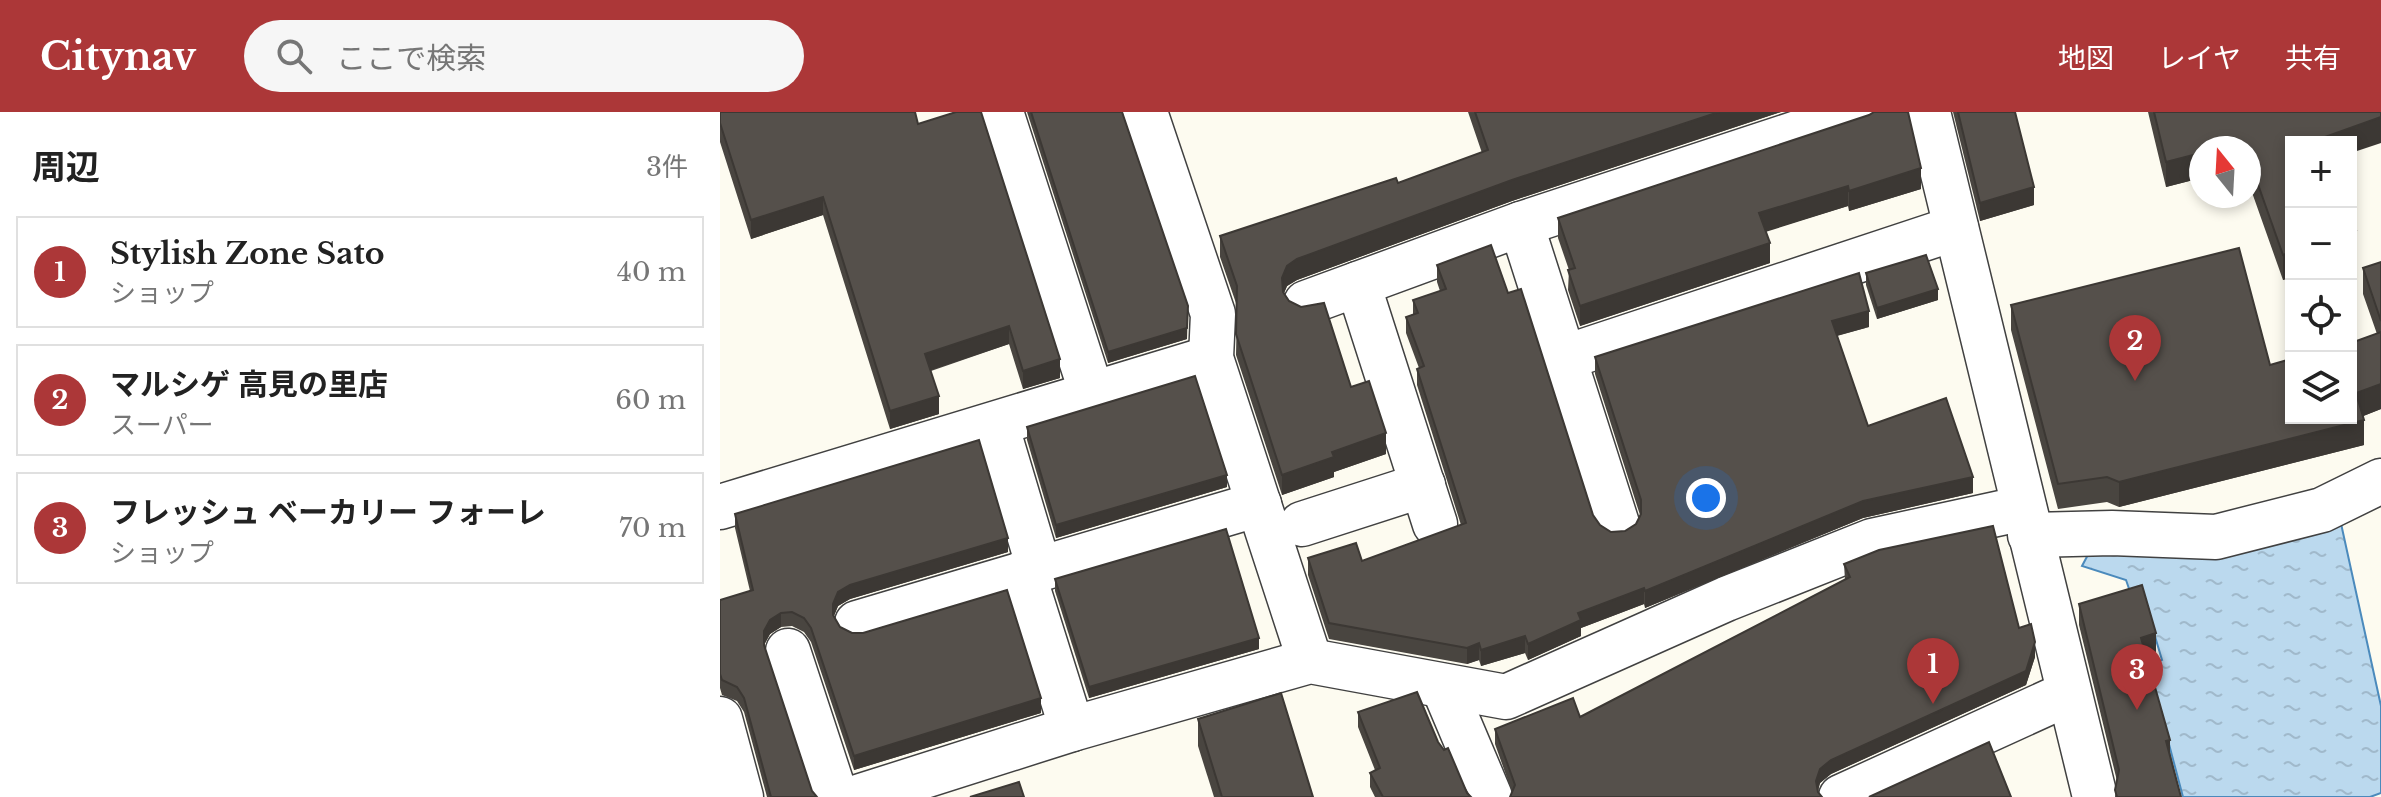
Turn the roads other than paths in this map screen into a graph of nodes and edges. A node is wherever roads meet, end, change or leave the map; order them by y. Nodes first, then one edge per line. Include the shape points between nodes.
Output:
1 (1001, 112) edge
2 (1145, 112) edge
3 (1861, 112) edge
4 (1928, 112) edge
5 (1521, 224) junction
6 (1956, 228) junction
7 (1358, 284) junction
8 (1306, 303) edge
9 (1211, 358) junction
10 (1563, 358) junction
11 (1092, 394) junction
12 (996, 424) junction
13 (2381, 481) edge
14 (1259, 504) junction
15 (720, 507) edge
16 (2027, 521) junction
17 (1302, 524) dead end
18 (1617, 524) dead end
19 (1031, 571) junction
20 (857, 623) dead end
21 (788, 651) dead end
22 (1310, 661) junction
23 (1443, 686) junction
24 (2069, 693) junction
25 (720, 719) edge
26 (1072, 729) junction
27 (741, 797) edge
28 (836, 797) edge
29 (858, 797) edge
30 (1490, 797) edge
31 (1841, 797) edge
32 (2095, 797) edge

1 - 11 street
2 - 9 street via 1213,314
3 - 5 street
4 - 6 street
5 - 7 street
5 - 10 street
6 - 10 street
6 - 16 street
7 - 8 street
7 - 17 street via 1429,504
9 - 11 street
9 - 14 street
10 - 18 street
11 - 12 street
12 - 15 street
12 - 19 street
13 - 16 street via 2322,510 2216,537 2112,533
14 - 19 street
14 - 22 street
16 - 23 street via 1872,541 1506,697
16 - 24 street
19 - 20 street
19 - 26 street
21 - 28 street
22 - 23 street
22 - 26 street
23 - 30 street
24 - 31 street
24 - 32 street
25 - 27 street
26 - 29 street

